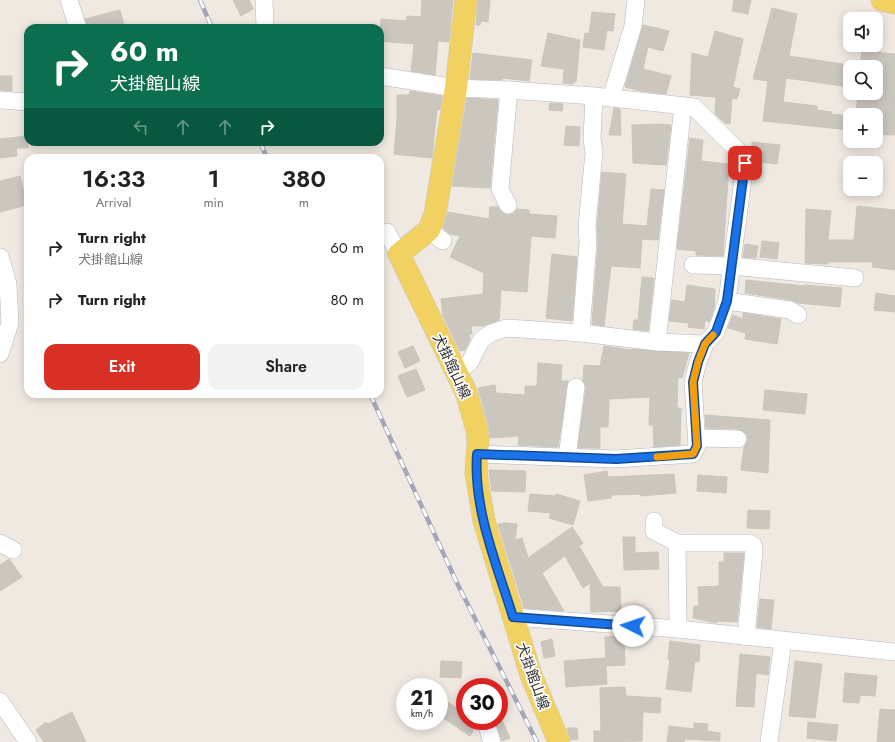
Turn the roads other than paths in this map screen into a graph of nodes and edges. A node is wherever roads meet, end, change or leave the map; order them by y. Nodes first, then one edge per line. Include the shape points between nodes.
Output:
1 (69, 0) edge
2 (264, 0) edge
3 (466, 0) edge
4 (636, 0) edge
5 (882, 0) edge
6 (895, 3) edge
7 (77, 24) edge
8 (265, 24) edge
9 (384, 77) edge
10 (456, 88) junction
11 (508, 90) junction
12 (594, 96) junction
13 (611, 98) junction
14 (0, 100) edge
15 (24, 102) edge
16 (683, 106) junction
17 (508, 205) dead end
18 (387, 232) dead end
19 (399, 254) junction
20 (0, 257) edge
21 (693, 265) dead end
22 (732, 266) junction
23 (855, 278) dead end
24 (727, 301) junction
25 (798, 316) dead end
26 (581, 333) junction
27 (657, 342) junction
28 (705, 344) junction
29 (0, 354) edge
30 (456, 373) junction
31 (576, 387) dead end
32 (697, 438) junction
33 (738, 439) dead end
34 (477, 454) junction
35 (567, 458) junction
36 (654, 521) dead end
37 (678, 543) junction
38 (513, 617) junction
39 (678, 629) junction
40 (746, 637) junction
41 (783, 641) junction
42 (895, 652) edge
43 (0, 701) edge
44 (488, 730) edge
45 (28, 742) edge
46 (492, 742) edge
47 (559, 742) edge
48 (769, 742) edge

1 - 7 street
2 - 8 street
3 - 10 main road
4 - 13 street via 632,26
5 - 6 main road
9 - 10 street
10 - 11 street
10 - 19 main road via 435,214 436,236
11 - 12 street
11 - 17 street via 500,189
12 - 13 street
12 - 26 street via 594,152
13 - 16 street
14 - 15 street
16 - 22 street via 694,107 738,150 745,163
16 - 27 street
18 - 19 street
19 - 30 main road, 犬掛館山線
20 - 29 street via 8,284 10,322
21 - 22 street
22 - 23 street
22 - 24 street
24 - 25 street via 790,310
24 - 28 street via 716,332
26 - 27 street
26 - 30 street via 506,328 481,340 470,362
27 - 28 street
28 - 32 street via 693,382
30 - 34 main road, 犬掛館山線 via 466,392 477,430
31 - 35 street
32 - 33 street
32 - 35 street via 693,454 638,458
34 - 35 street
34 - 38 main road, 犬掛館山線 via 476,474 480,506
36 - 37 street via 654,531
37 - 39 street
37 - 40 street via 753,545
38 - 39 street
38 - 47 main road, 犬掛館山線 via 531,675
39 - 40 street
40 - 41 street
41 - 42 street
41 - 48 street
43 - 45 street
44 - 46 street

